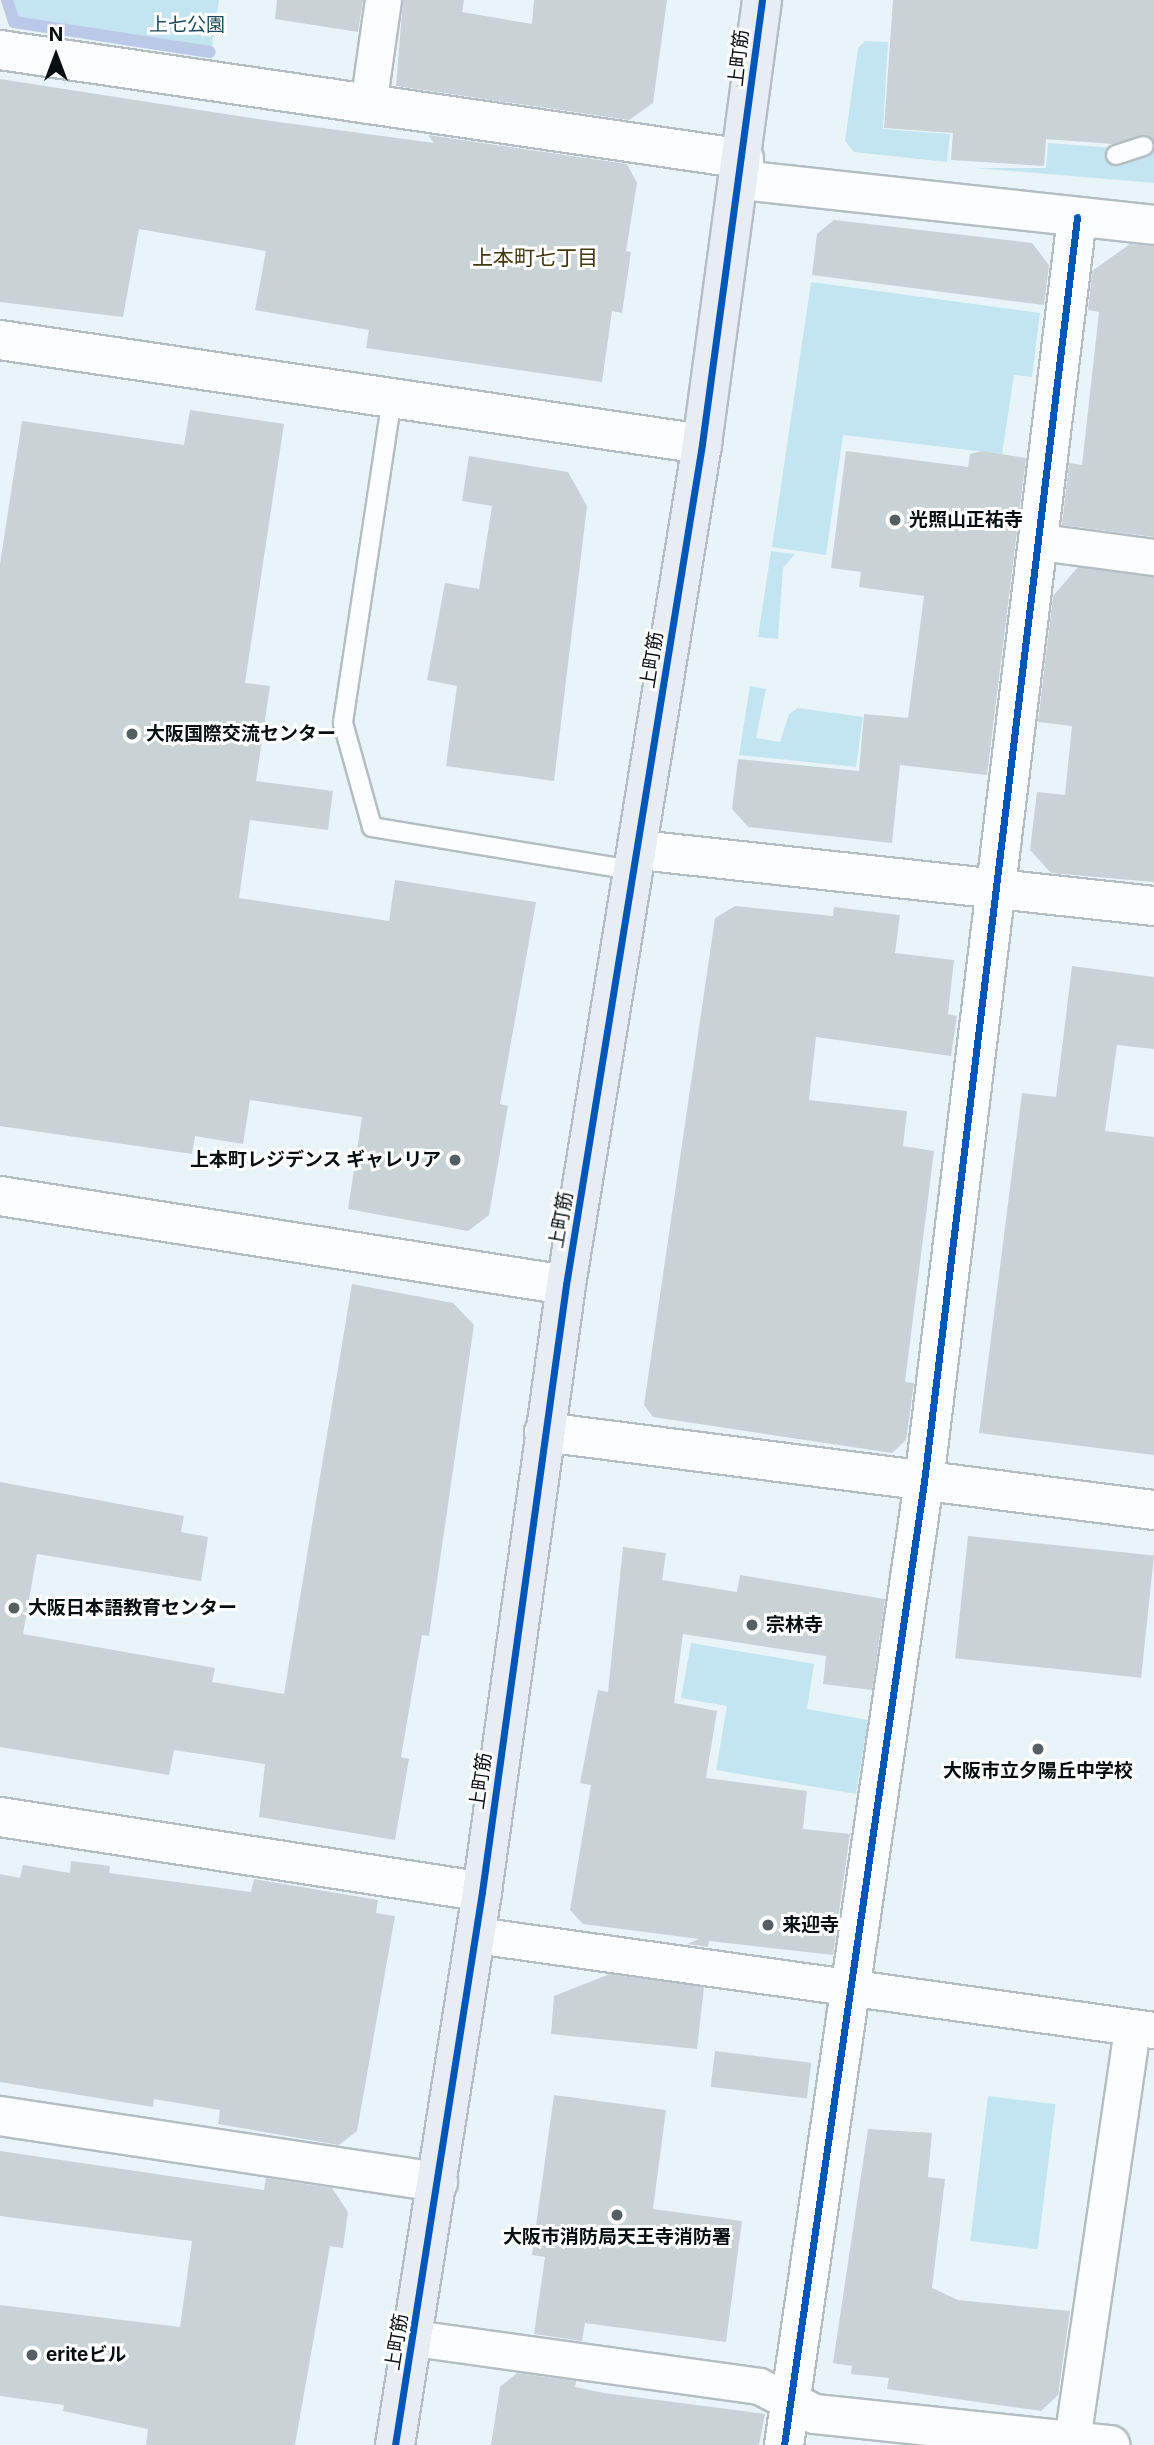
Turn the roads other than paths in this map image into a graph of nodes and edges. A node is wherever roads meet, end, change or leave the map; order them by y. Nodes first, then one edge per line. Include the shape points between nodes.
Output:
1 (383, 0) edge
2 (762, 0) edge
3 (0, 50) edge
4 (368, 105) junction
5 (1144, 146) dead end
6 (1116, 155) dead end
7 (743, 169) junction
8 (1077, 217) junction
9 (1154, 225) edge
10 (0, 340) edge
11 (393, 398) junction
12 (702, 444) junction
13 (1040, 542) junction
14 (1154, 556) edge
15 (638, 860) junction
16 (996, 889) junction
17 (1154, 906) edge
18 (0, 1196) edge
19 (566, 1285) junction
20 (544, 1433) junction
21 (924, 1482) junction
22 (1154, 1510) edge
23 (0, 1817) edge
24 (482, 1892) junction
25 (476, 1936) junction
26 (852, 1993) junction
27 (1143, 2029) edge
28 (0, 2116) edge
29 (438, 2182) junction
30 (414, 2338) junction
31 (787, 2400) junction
32 (1072, 2441) junction
33 (395, 2445) edge
34 (784, 2445) edge
35 (1110, 2445) edge

1 - 4 street
2 - 7 main road, 上町筋
3 - 4 street
4 - 7 street
5 - 6 lane
7 - 8 street
7 - 12 main road, 上町筋
8 - 9 street
8 - 13 street
10 - 11 street
11 - 12 street
11 - 15 lane via 343,723 372,827
12 - 15 main road, 上町筋
13 - 14 street
13 - 16 street
15 - 16 street
15 - 19 main road, 上町筋
16 - 17 street
16 - 21 street
18 - 19 street
19 - 20 main road, 上町筋
20 - 21 street
20 - 24 main road, 上町筋
21 - 22 street
21 - 26 street
23 - 24 street
24 - 25 main road, 上町筋
25 - 26 street
25 - 29 main road, 上町筋
26 - 27 street
26 - 31 street
27 - 32 street
28 - 29 street
29 - 30 main road, 上町筋
30 - 31 street via 759,2386
30 - 33 main road, 上町筋
31 - 32 street via 816,2414
31 - 34 street
32 - 35 street

